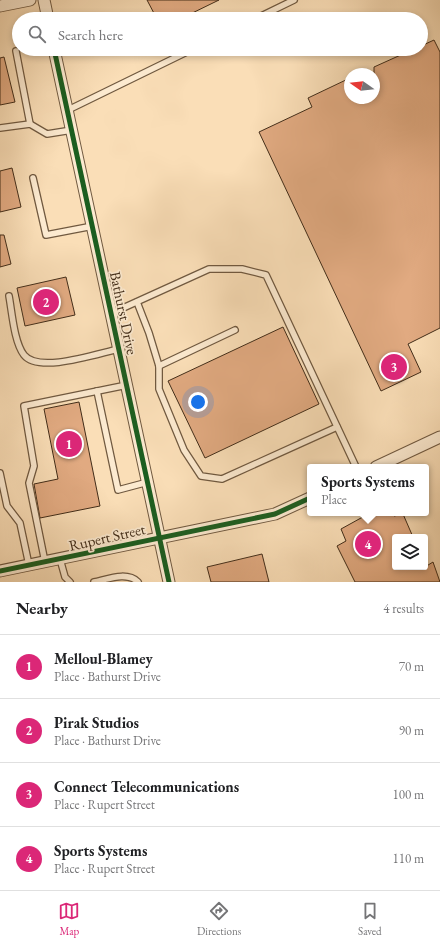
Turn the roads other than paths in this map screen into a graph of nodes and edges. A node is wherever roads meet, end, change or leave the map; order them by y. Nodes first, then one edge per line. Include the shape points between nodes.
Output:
1 (30, 0) edge
2 (44, 0) edge
3 (294, 0) edge
4 (0, 6) edge
5 (47, 12) edge
6 (269, 12) edge
7 (17, 56) edge
8 (56, 56) edge
9 (179, 56) edge
10 (68, 110) junction
11 (30, 124) junction
12 (0, 128) edge
13 (72, 130) junction
14 (33, 178) dead end
15 (93, 226) junction
16 (9, 296) dead end
17 (137, 302) junction
18 (112, 313) junction
19 (235, 330) dead end
20 (120, 349) junction
21 (159, 366) junction
22 (128, 385) junction
23 (97, 391) junction
24 (336, 427) junction
25 (440, 436) edge
26 (354, 464) edge
27 (382, 464) edge
28 (0, 473) edge
29 (149, 482) junction
30 (307, 499) edge
31 (161, 537) junction
32 (60, 559) junction
33 (45, 562) junction
34 (29, 566) junction
35 (0, 571) edge
36 (70, 582) edge
37 (94, 582) edge
38 (138, 582) edge
39 (169, 582) edge

1 - 4 street
2 - 5 street
3 - 6 lane
7 - 11 lane
8 - 10 street, Bathurst Drive
9 - 10 lane
10 - 13 street, Bathurst Drive
11 - 12 lane
11 - 13 lane via 47,134
13 - 15 street, Bathurst Drive
14 - 15 lane via 46,236
15 - 18 street, Bathurst Drive
16 - 20 lane via 19,346 25,356 37,363 50,364
17 - 18 lane
17 - 21 lane
17 - 24 lane via 209,269 242,269 266,275
18 - 20 street, Bathurst Drive
19 - 21 lane
20 - 22 street, Bathurst Drive
21 - 24 lane via 159,388 184,450 201,476 222,479
22 - 23 lane
22 - 29 street, Bathurst Drive
23 - 29 lane via 118,490
23 - 33 lane via 24,406 34,466 29,483
24 - 26 lane
25 - 27 street
28 - 34 lane via 7,506 20,522
29 - 31 street, Bathurst Drive
30 - 31 street, Rupert Street via 275,514
31 - 32 street, Rupert Street
31 - 39 street, Bathurst Drive
32 - 33 street, Rupert Street
32 - 36 lane via 65,577
33 - 34 street, Rupert Street
34 - 35 street, Rupert Street
37 - 38 lane via 123,576 133,577

